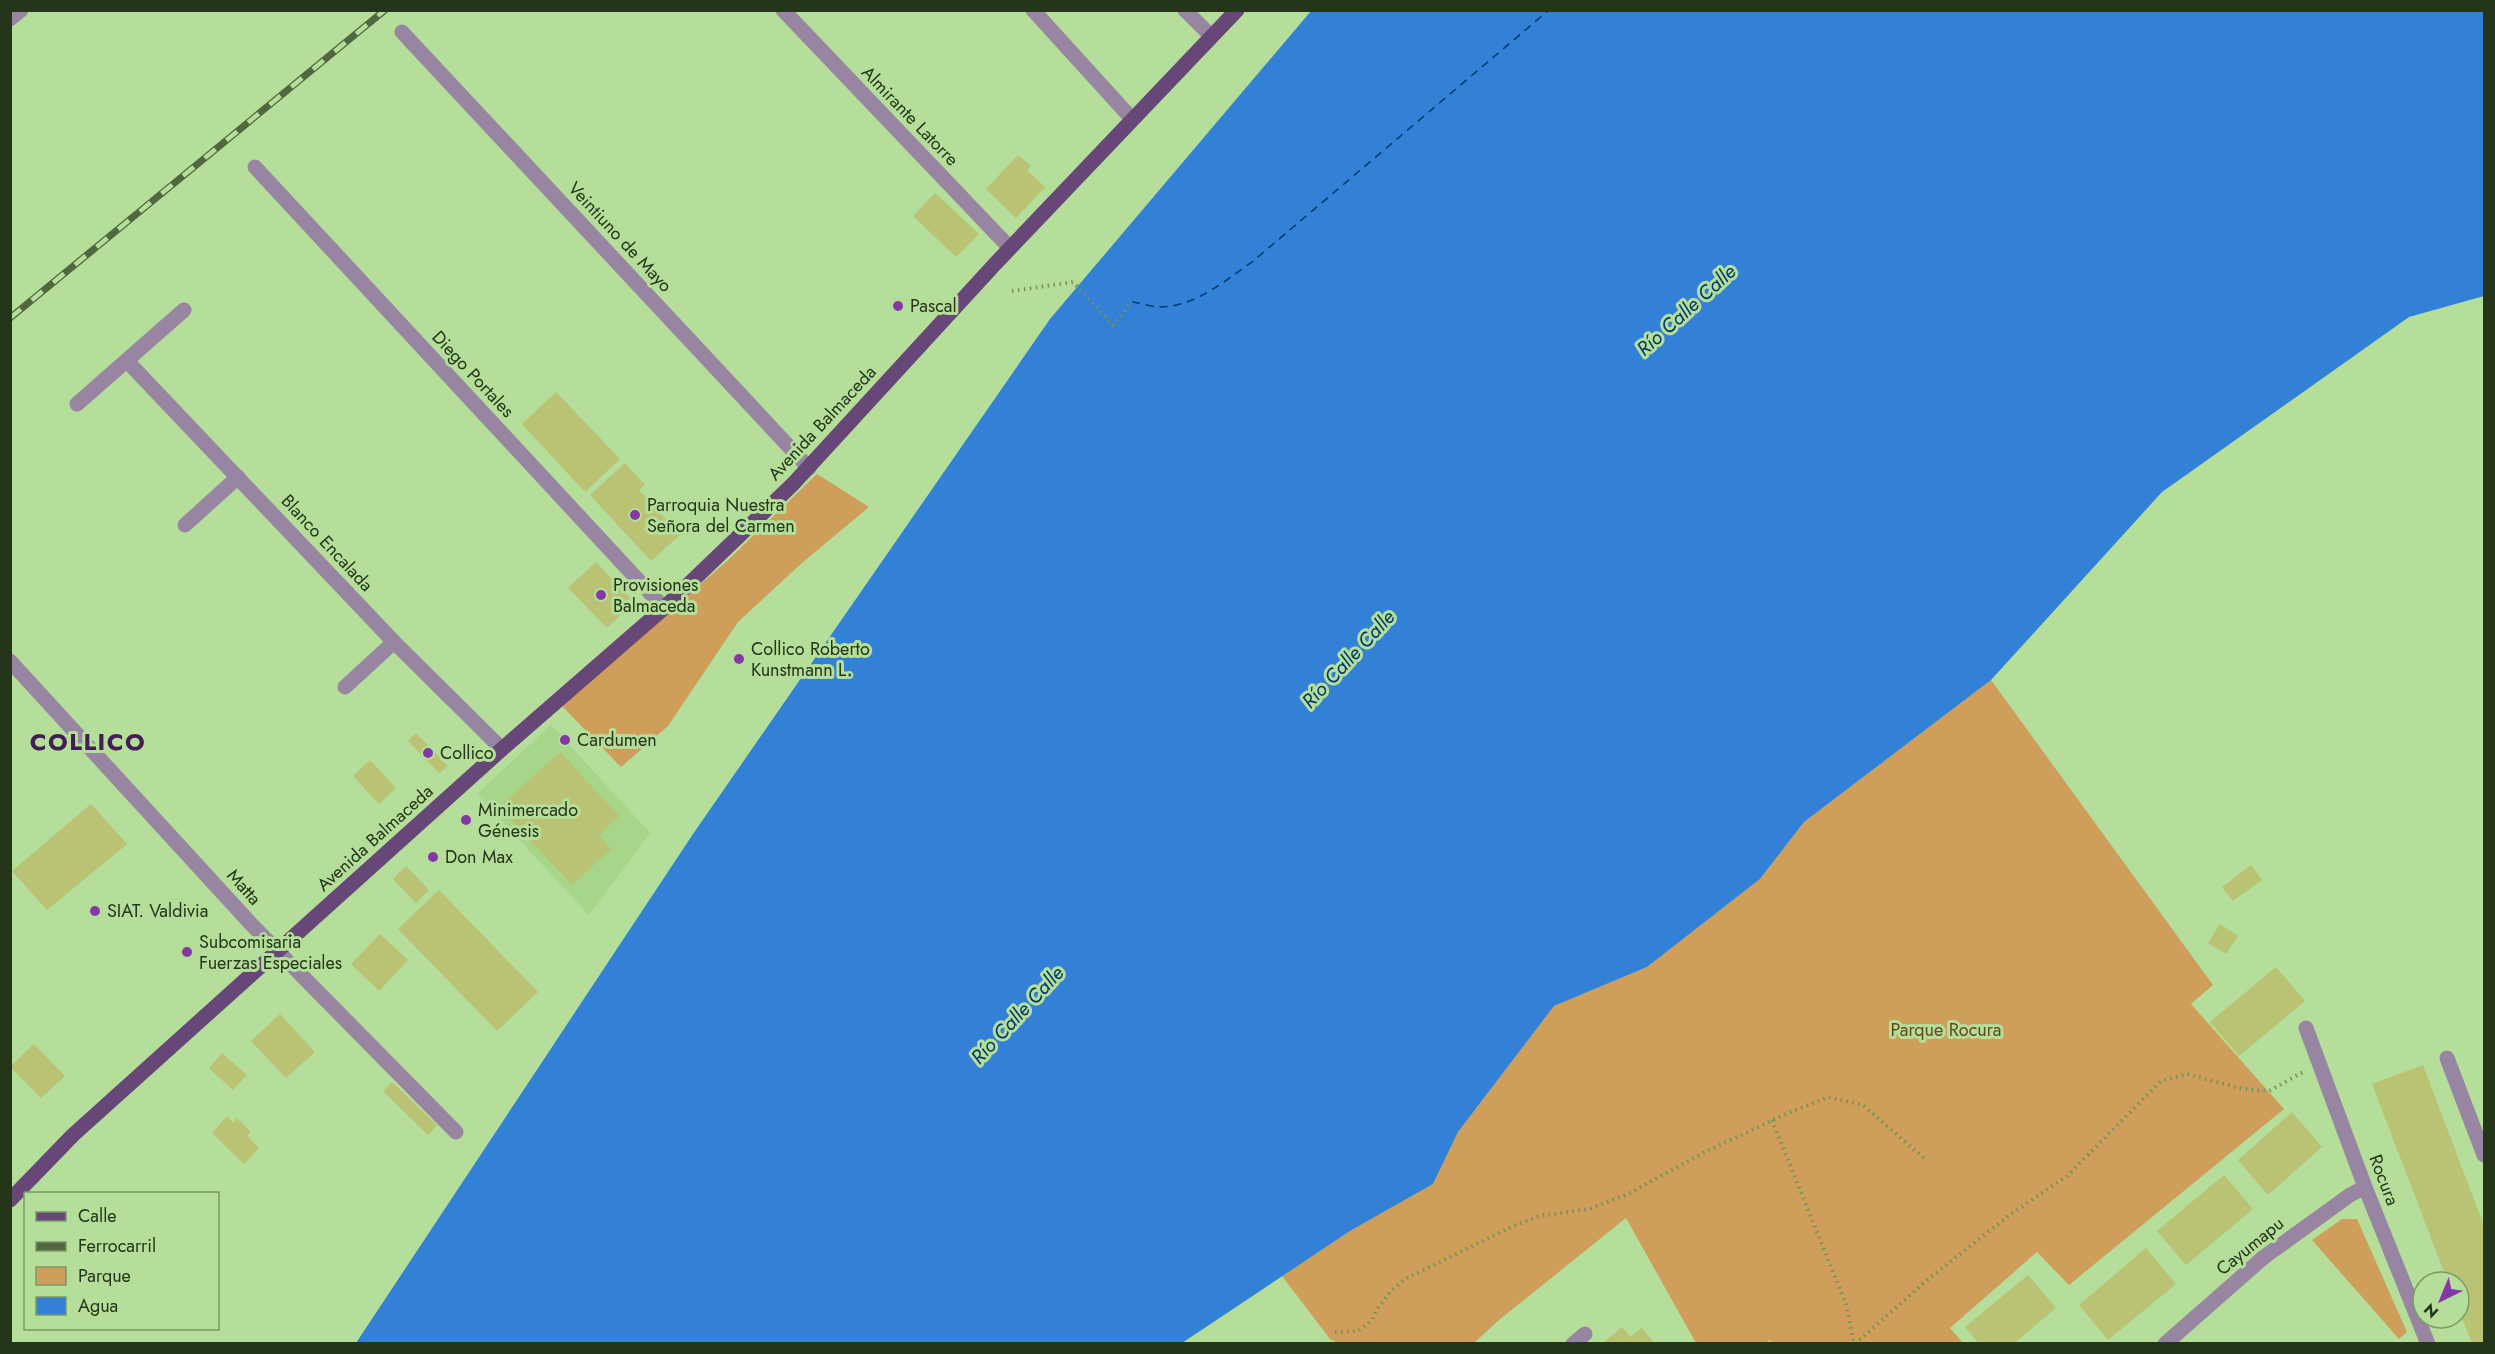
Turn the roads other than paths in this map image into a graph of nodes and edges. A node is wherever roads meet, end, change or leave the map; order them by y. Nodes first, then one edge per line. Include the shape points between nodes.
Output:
1 (21, 10) edge
2 (783, 10) edge
3 (1033, 10) edge
4 (1185, 10) edge
5 (1237, 10) edge
6 (10, 19) edge
7 (402, 32) dead end
8 (1211, 36) junction
9 (1132, 119) junction
10 (255, 167) dead end
11 (1010, 248) junction
12 (184, 310) dead end
13 (127, 360) junction
14 (77, 404) dead end
15 (809, 468) junction
16 (238, 477) junction
17 (185, 525) dead end
18 (664, 608) junction
19 (394, 642) junction
20 (10, 662) edge
21 (345, 687) dead end
22 (502, 748) junction
23 (278, 952) junction
24 (2306, 1028) dead end
25 (2447, 1058) dead end
26 (456, 1132) dead end
27 (2484, 1155) edge
28 (2365, 1187) junction
29 (10, 1200) edge
30 (2423, 1341) edge
31 (2165, 1344) edge

1 - 6 street
2 - 11 street, Almirante Latorre
3 - 9 street
4 - 8 street
5 - 8 main road, Avenida Balmaceda
7 - 15 street, Veintiuno de Mayo
8 - 9 main road, Avenida Balmaceda
9 - 11 main road, Avenida Balmaceda
10 - 18 street, Diego Portales
11 - 15 main road, Avenida Balmaceda
12 - 13 street
13 - 14 street
13 - 16 street, Blanco Encalada
15 - 18 main road, Avenida Balmaceda
16 - 17 street
16 - 19 street, Blanco Encalada
18 - 22 main road, Avenida Balmaceda
19 - 21 street
19 - 22 street, Blanco Encalada
20 - 23 street, Matta
22 - 23 main road, Avenida Balmaceda
23 - 26 street, Matta
23 - 29 main road, Avenida Balmaceda via 73,1135
24 - 28 street, Rocura
25 - 27 street
28 - 30 street, Rocura
28 - 31 street, Cayumapu via 2264,1257

